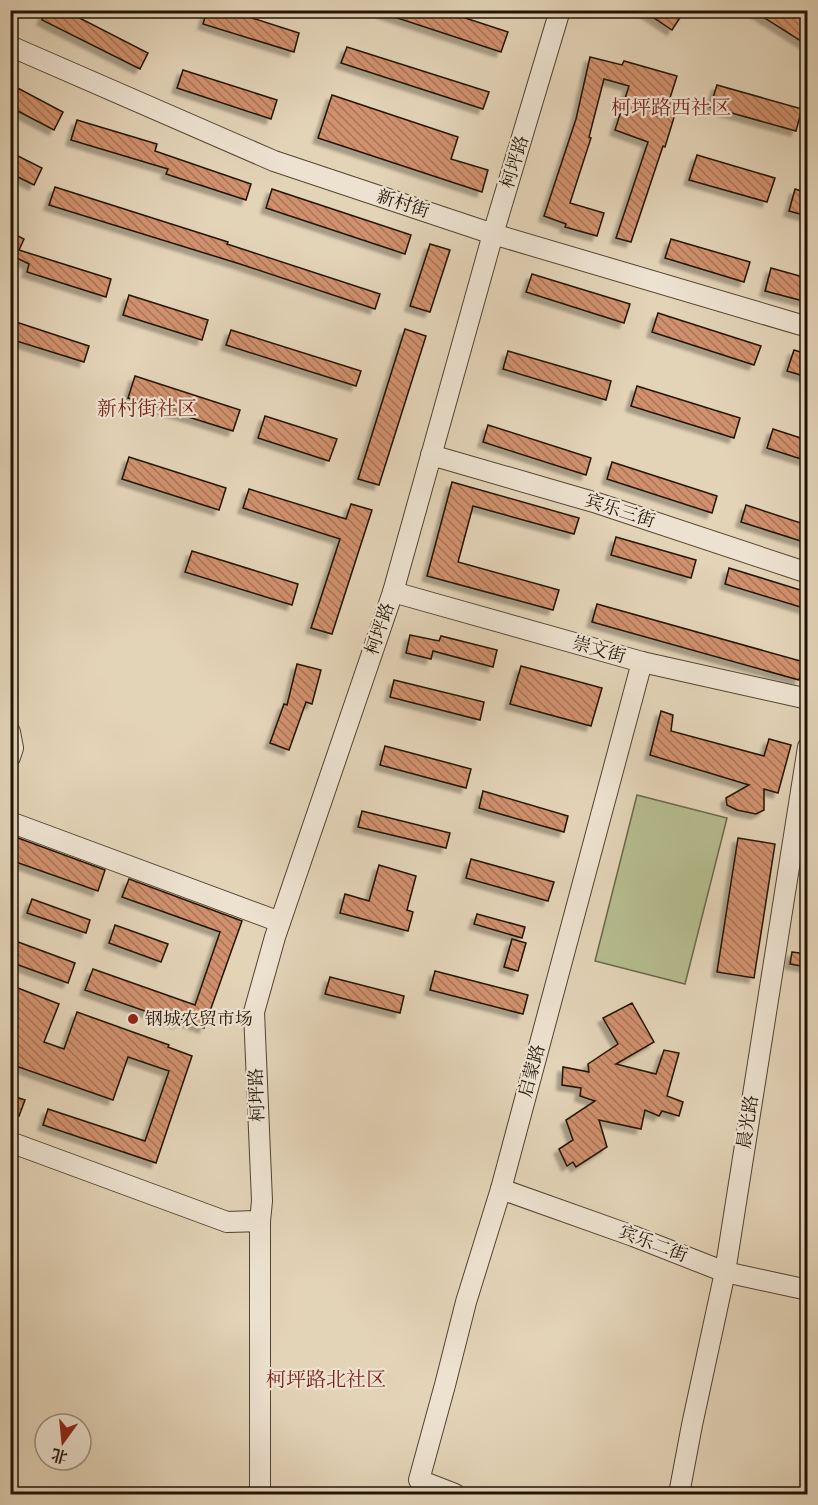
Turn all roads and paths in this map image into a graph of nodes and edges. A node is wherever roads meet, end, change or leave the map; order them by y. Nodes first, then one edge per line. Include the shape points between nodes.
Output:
1 (560, 10) edge
2 (10, 46) edge
3 (493, 234) junction
4 (807, 327) edge
5 (431, 455) junction
6 (807, 573) edge
7 (393, 592) junction
8 (642, 662) junction
9 (807, 699) edge
10 (10, 732) edge
11 (807, 747) edge
12 (10, 757) edge
13 (10, 822) edge
14 (280, 922) junction
15 (10, 1142) edge
16 (501, 1189) junction
17 (260, 1221) junction
18 (725, 1272) junction
19 (807, 1290) edge
20 (260, 1494) edge
21 (455, 1494) edge
22 (679, 1494) edge

1 - 3 street, 柯坪路
2 - 3 street, 新村街 via 274,161
3 - 4 street, 新村街
3 - 5 street, 柯坪路
5 - 6 street, 宾乐三街 via 597,502
5 - 7 street, 柯坪路
7 - 8 street, 崇文街
7 - 14 street, 柯坪路
8 - 9 street, 崇文街
8 - 16 street, 启蒙路
10 - 12 street via 14,748
11 - 18 street, 晨光路
13 - 14 street
14 - 17 street, 柯坪路 via 254,1012
15 - 17 street via 227,1222
16 - 18 street, 宾乐二街
16 - 21 street, 启蒙路 via 466,1302 419,1480
17 - 20 street, 柯坪路
18 - 19 street, 宾乐二街
18 - 22 street, 晨光路

